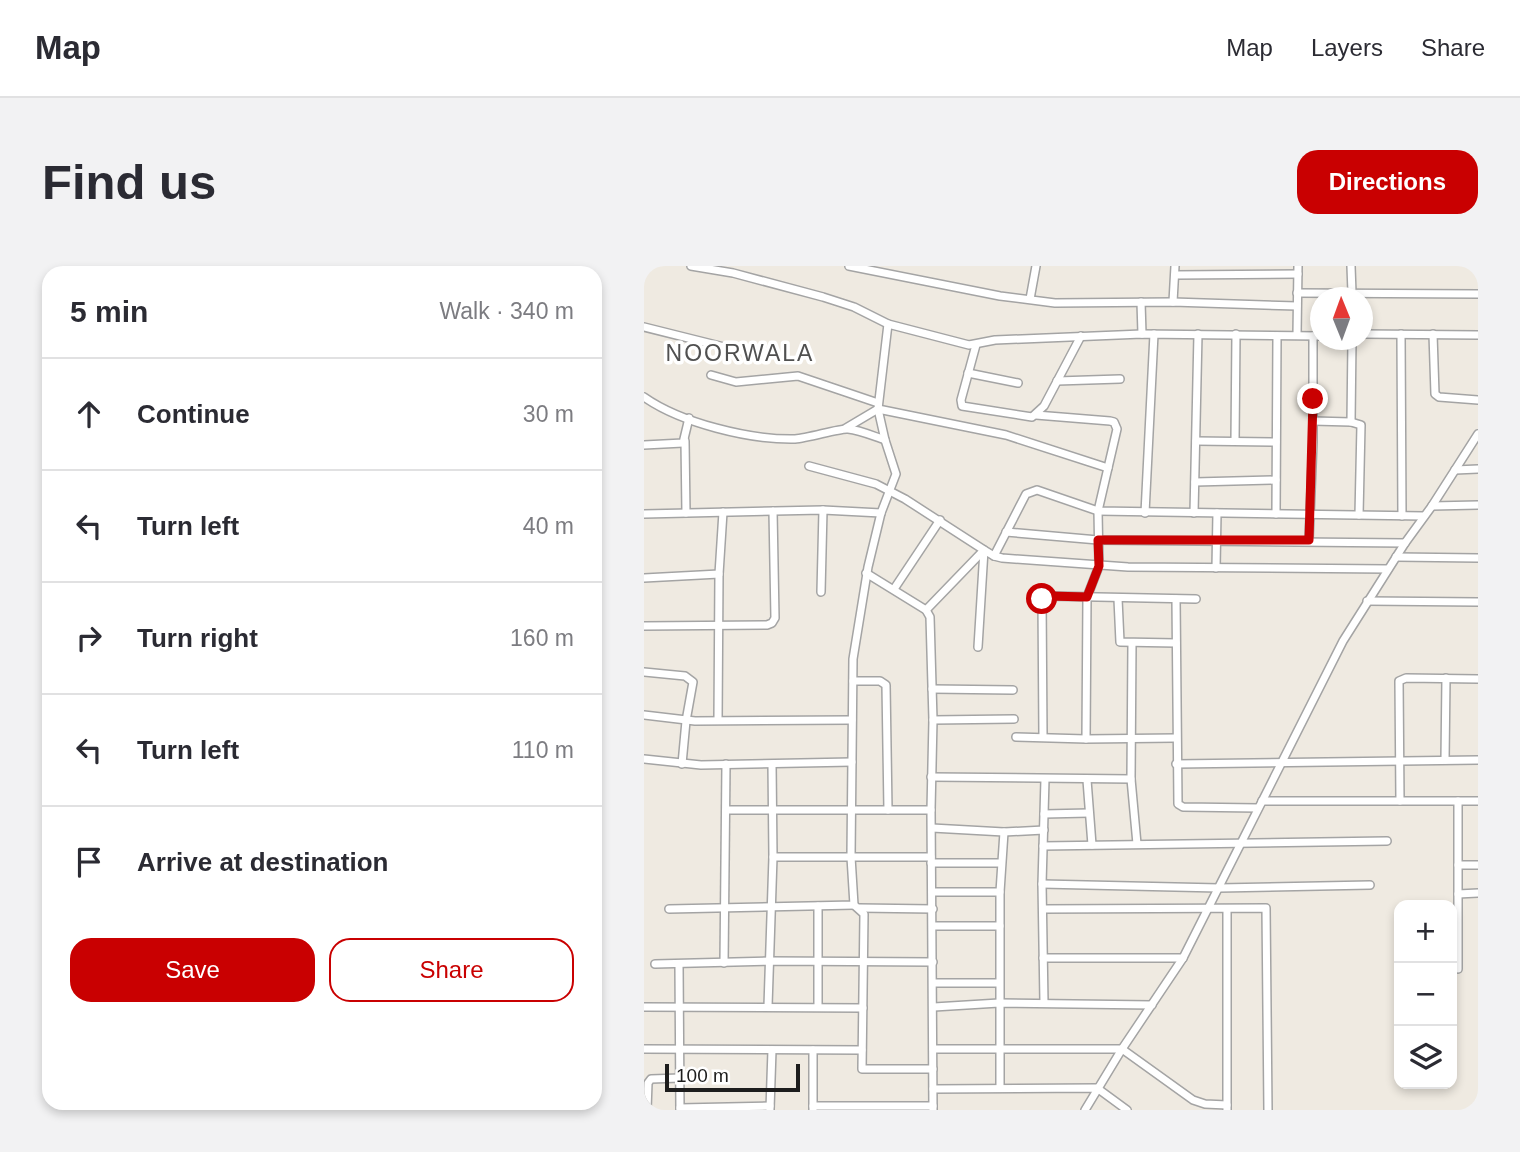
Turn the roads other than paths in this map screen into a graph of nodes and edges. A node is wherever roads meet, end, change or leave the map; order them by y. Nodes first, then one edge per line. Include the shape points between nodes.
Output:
1 (691, 266) edge
2 (849, 266) edge
3 (890, 266) edge
4 (1036, 266) edge
5 (1175, 266) edge
6 (1351, 266) edge
7 (1298, 270) edge
8 (887, 275) junction
9 (1175, 275) junction
10 (1352, 287) edge
11 (1297, 293) junction
12 (1310, 293) edge
13 (1373, 293) edge
14 (1478, 294) edge
15 (1030, 299) junction
16 (1141, 302) junction
17 (1173, 302) junction
18 (1297, 306) junction
19 (888, 324) junction
20 (644, 327) edge
21 (1142, 334) junction
22 (1154, 334) junction
23 (1198, 334) junction
24 (1236, 334) junction
25 (1373, 334) edge
26 (1401, 334) junction
27 (1433, 334) junction
28 (1277, 335) junction
29 (1297, 335) junction
30 (1478, 335) edge
31 (1081, 336) junction
32 (1310, 336) edge
33 (976, 345) junction
34 (728, 348) dead end
35 (1316, 350) edge
36 (1352, 350) edge
37 (968, 373) junction
38 (711, 376) dead end
39 (1120, 379) dead end
40 (1057, 381) junction
41 (1018, 383) dead end
42 (644, 397) edge
43 (1478, 400) edge
44 (878, 406) junction
45 (1036, 415) junction
46 (689, 418) junction
47 (1313, 421) junction
48 (1351, 422) junction
49 (846, 428) junction
50 (1478, 434) edge
51 (885, 440) junction
52 (685, 441) junction
53 (1196, 441) junction
54 (1235, 441) junction
55 (1276, 442) junction
56 (644, 444) edge
57 (809, 466) dead end
58 (1108, 468) junction
59 (1478, 469) edge
60 (1455, 470) junction
61 (1276, 480) junction
62 (1195, 482) junction
63 (890, 491) junction
64 (1478, 505) edge
65 (1432, 506) junction
66 (823, 510) junction
67 (772, 511) junction
68 (1097, 511) junction
69 (723, 512) junction
70 (686, 513) junction
71 (881, 513) junction
72 (1145, 513) junction
73 (1194, 513) junction
74 (1217, 513) junction
75 (644, 514) edge
76 (1276, 514) junction
77 (1310, 514) junction
78 (1359, 515) junction
79 (1402, 516) junction
80 (1424, 516) junction
81 (940, 520) junction
82 (1006, 532) junction
83 (1098, 540) junction
84 (1216, 540) junction
85 (1309, 540) junction
86 (1405, 542) junction
87 (984, 550) junction
88 (994, 556) junction
89 (1396, 557) junction
90 (1478, 558) edge
91 (1099, 566) junction
92 (1216, 568) junction
93 (1388, 569) junction
94 (866, 573) junction
95 (719, 575) junction
96 (644, 578) edge
97 (894, 589) junction
98 (821, 592) dead end
99 (1087, 597) junction
100 (1118, 599) junction
101 (1176, 599) junction
102 (1196, 599) dead end
103 (1367, 601) junction
104 (1478, 602) edge
105 (926, 610) junction
106 (644, 626) edge
107 (718, 626) junction
108 (1132, 643) junction
109 (1176, 643) junction
110 (978, 647) dead end
111 (644, 672) edge
112 (1446, 678) junction
113 (1478, 679) edge
114 (853, 681) junction
115 (932, 689) junction
116 (1013, 690) dead end
117 (644, 715) edge
118 (1014, 719) dead end
119 (718, 720) junction
120 (852, 720) junction
121 (933, 720) junction
122 (686, 721) junction
123 (1016, 737) dead end
124 (1043, 737) junction
125 (1132, 738) junction
126 (1176, 738) junction
127 (1086, 739) junction
128 (644, 759) edge
129 (1400, 760) junction
130 (1445, 760) junction
131 (1478, 760) edge
132 (852, 762) junction
133 (1283, 763) junction
134 (682, 764) junction
135 (726, 764) junction
136 (772, 764) junction
137 (1176, 764) junction
138 (931, 777) junction
139 (1045, 779) junction
140 (1131, 779) junction
141 (1087, 780) junction
142 (1400, 801) junction
143 (1458, 801) junction
144 (1478, 801) edge
145 (1260, 804) junction
146 (773, 809) junction
147 (726, 810) junction
148 (852, 810) junction
149 (888, 810) junction
150 (931, 810) junction
151 (1090, 813) junction
152 (1044, 814) junction
153 (932, 828) junction
154 (1044, 830) junction
155 (1004, 832) junction
156 (1387, 841) dead end
157 (1240, 842) junction
158 (1138, 844) junction
159 (1092, 845) junction
160 (1043, 846) junction
161 (773, 857) junction
162 (850, 857) junction
163 (931, 860) junction
164 (1001, 863) junction
165 (1458, 865) junction
166 (1478, 865) edge
167 (1042, 884) junction
168 (1370, 885) dead end
169 (1219, 888) junction
170 (932, 892) junction
171 (1000, 892) junction
172 (1478, 893) edge
173 (1458, 894) junction
174 (818, 906) junction
175 (856, 906) junction
176 (725, 907) junction
177 (771, 907) junction
178 (669, 909) dead end
179 (933, 909) junction
180 (1043, 909) junction
181 (1227, 909) junction
182 (1209, 910) junction
183 (933, 926) junction
184 (1000, 926) junction
185 (1043, 958) junction
186 (1182, 958) junction
187 (770, 961) junction
188 (818, 962) junction
189 (864, 962) junction
190 (933, 962) junction
191 (724, 963) junction
192 (655, 964) dead end
193 (679, 965) junction
194 (1458, 969) dead end
195 (933, 983) junction
196 (999, 983) junction
197 (999, 1003) junction
198 (1044, 1003) junction
199 (1152, 1004) junction
200 (768, 1006) junction
201 (644, 1007) edge
202 (680, 1007) junction
203 (818, 1007) junction
204 (934, 1007) junction
205 (863, 1008) junction
206 (999, 1047) junction
207 (644, 1049) edge
208 (679, 1049) junction
209 (933, 1049) junction
210 (1122, 1049) junction
211 (772, 1050) junction
212 (813, 1050) junction
213 (862, 1050) junction
214 (933, 1069) junction
215 (680, 1078) junction
216 (1000, 1088) junction
217 (1097, 1088) junction
218 (933, 1089) junction
219 (646, 1100) edge
220 (1227, 1107) edge
221 (770, 1108) edge
222 (813, 1108) edge
223 (933, 1108) edge
224 (680, 1109) edge
225 (857, 1109) edge
226 (648, 1110) edge
227 (1085, 1110) edge
228 (1127, 1110) edge
229 (1268, 1110) edge

1 - 19 street via 823,297
2 - 8 street
3 - 8 street
4 - 15 street
5 - 9 street
6 - 10 street
7 - 9 street
7 - 11 street
8 - 15 street
9 - 17 street
11 - 12 street
11 - 18 street
13 - 14 street
15 - 16 street
16 - 17 street
16 - 21 street
17 - 18 street
18 - 29 street
19 - 33 street
19 - 44 street
20 - 34 street
21 - 22 street
21 - 31 street
22 - 23 street
22 - 72 street
23 - 24 street
23 - 53 street
24 - 28 street
24 - 54 street
25 - 26 street
26 - 27 street
26 - 79 street
27 - 30 street
27 - 43 street via 1435,394
28 - 29 street
28 - 55 street
29 - 32 street
31 - 33 street
31 - 40 street
33 - 37 street
35 - 47 street
36 - 48 street
37 - 41 street
37 - 45 street via 962,406
38 - 44 street via 736,382 798,376
39 - 40 street
40 - 45 street
42 - 46 street
44 - 49 street
44 - 51 street
44 - 58 street via 1006,435
45 - 58 street via 1114,422 1117,429
46 - 49 street via 775,439 814,437
46 - 52 street
47 - 48 street
47 - 77 street
48 - 78 street via 1362,430
49 - 51 street
50 - 60 street
51 - 63 street via 896,474
52 - 56 street
52 - 70 street
53 - 54 street
53 - 62 street
54 - 55 street
55 - 61 street
57 - 63 street via 864,479
58 - 68 street
59 - 60 street
60 - 65 street
61 - 62 street
61 - 76 street
62 - 73 street
63 - 71 street
63 - 81 street
64 - 65 street
65 - 80 street
66 - 67 street
66 - 71 street
66 - 98 street
67 - 69 street
67 - 107 street via 775,618 767,625
68 - 72 street
68 - 82 street via 1030,491
68 - 83 street
69 - 70 street
69 - 95 street
70 - 75 street
71 - 94 street
72 - 73 street
73 - 74 street
74 - 76 street
74 - 84 street
76 - 77 street
77 - 78 street
77 - 85 street
78 - 79 street
79 - 80 street
80 - 86 street
81 - 87 street
81 - 97 street
82 - 83 street
82 - 88 street
83 - 84 street
83 - 91 street
84 - 85 street
84 - 92 street
85 - 86 street
86 - 89 street
87 - 88 street
87 - 105 street
87 - 110 street
88 - 91 street
89 - 90 street
89 - 93 street
91 - 92 street
91 - 99 street
92 - 93 street
93 - 103 street
94 - 97 street
94 - 114 street
95 - 96 street
95 - 107 street
97 - 105 street
99 - 100 street
99 - 124 street via 1049,596 1041,601
99 - 127 street
100 - 101 street
100 - 108 street via 1119,640
101 - 102 street
101 - 109 street
103 - 104 street
103 - 133 street via 1330,664
105 - 115 street
106 - 107 street
107 - 119 street
108 - 109 street
108 - 125 street
109 - 126 street
111 - 122 street via 685,676 693,682
112 - 113 street
112 - 129 street via 1399,681
112 - 130 street
114 - 120 street
114 - 149 street via 886,685
115 - 116 street
115 - 121 street
117 - 122 street
118 - 121 street
119 - 120 street
119 - 122 street
120 - 132 street
121 - 138 street
122 - 134 street
123 - 124 street
124 - 127 street
125 - 126 street
125 - 127 street
125 - 140 street
126 - 137 street
128 - 134 street
129 - 130 street
129 - 133 street
129 - 142 street
130 - 131 street
132 - 136 street
132 - 148 street
133 - 137 street
133 - 145 street
134 - 135 street
135 - 136 street
135 - 147 street
136 - 146 street
137 - 145 street via 1180,806
138 - 139 street
138 - 150 street
139 - 141 street
139 - 152 street
140 - 141 street
140 - 158 street
141 - 151 street
142 - 143 street
142 - 145 street
143 - 144 street
143 - 165 street
145 - 157 street
146 - 147 street
146 - 148 street
146 - 161 street
147 - 176 street
148 - 149 street
148 - 162 street
149 - 150 street
150 - 153 street
151 - 152 street
151 - 159 street
152 - 154 street
153 - 155 street
153 - 163 street
154 - 155 street
154 - 160 street
155 - 164 street
156 - 157 street
157 - 158 street
157 - 169 street
158 - 159 street
159 - 160 street
160 - 167 street
161 - 162 street
161 - 177 street
162 - 163 street
162 - 175 street
163 - 164 street
163 - 170 street
164 - 171 street
165 - 166 street
165 - 173 street
167 - 169 street
167 - 180 street
168 - 169 street
169 - 182 street
170 - 171 street
170 - 179 street
171 - 184 street
172 - 173 street
173 - 194 street
174 - 175 street
174 - 177 street
174 - 188 street
175 - 179 street
175 - 189 street via 864,914
176 - 177 street
176 - 178 street
176 - 191 street
177 - 187 street
179 - 183 street
180 - 182 street
180 - 185 street
181 - 182 street
181 - 220 street
181 - 229 street via 1259,907 1268,911
182 - 186 street
183 - 184 street
183 - 190 street
184 - 196 street
185 - 186 street
185 - 198 street
186 - 199 street
187 - 188 street
187 - 191 street
187 - 200 street
188 - 189 street
188 - 203 street
189 - 190 street
189 - 205 street
190 - 195 street
191 - 193 street
192 - 193 street
193 - 202 street
195 - 196 street
195 - 204 street
196 - 197 street
197 - 198 street
197 - 204 street
197 - 206 street
198 - 199 street
199 - 210 street
200 - 202 street
200 - 203 street
201 - 202 street
202 - 208 street
203 - 205 street
204 - 209 street
205 - 213 street
206 - 209 street
206 - 210 street
206 - 216 street
207 - 208 street
208 - 211 street
208 - 215 street
209 - 214 street
210 - 217 street
210 - 220 street via 1193,1100
211 - 212 street
211 - 221 street
212 - 213 street
212 - 222 street
213 - 214 street via 864,1070
214 - 218 street
215 - 219 street via 651,1079
215 - 224 street
216 - 217 street
216 - 218 street
217 - 227 street
217 - 228 street
218 - 223 street
219 - 226 street
221 - 224 street
222 - 225 street
223 - 225 street

